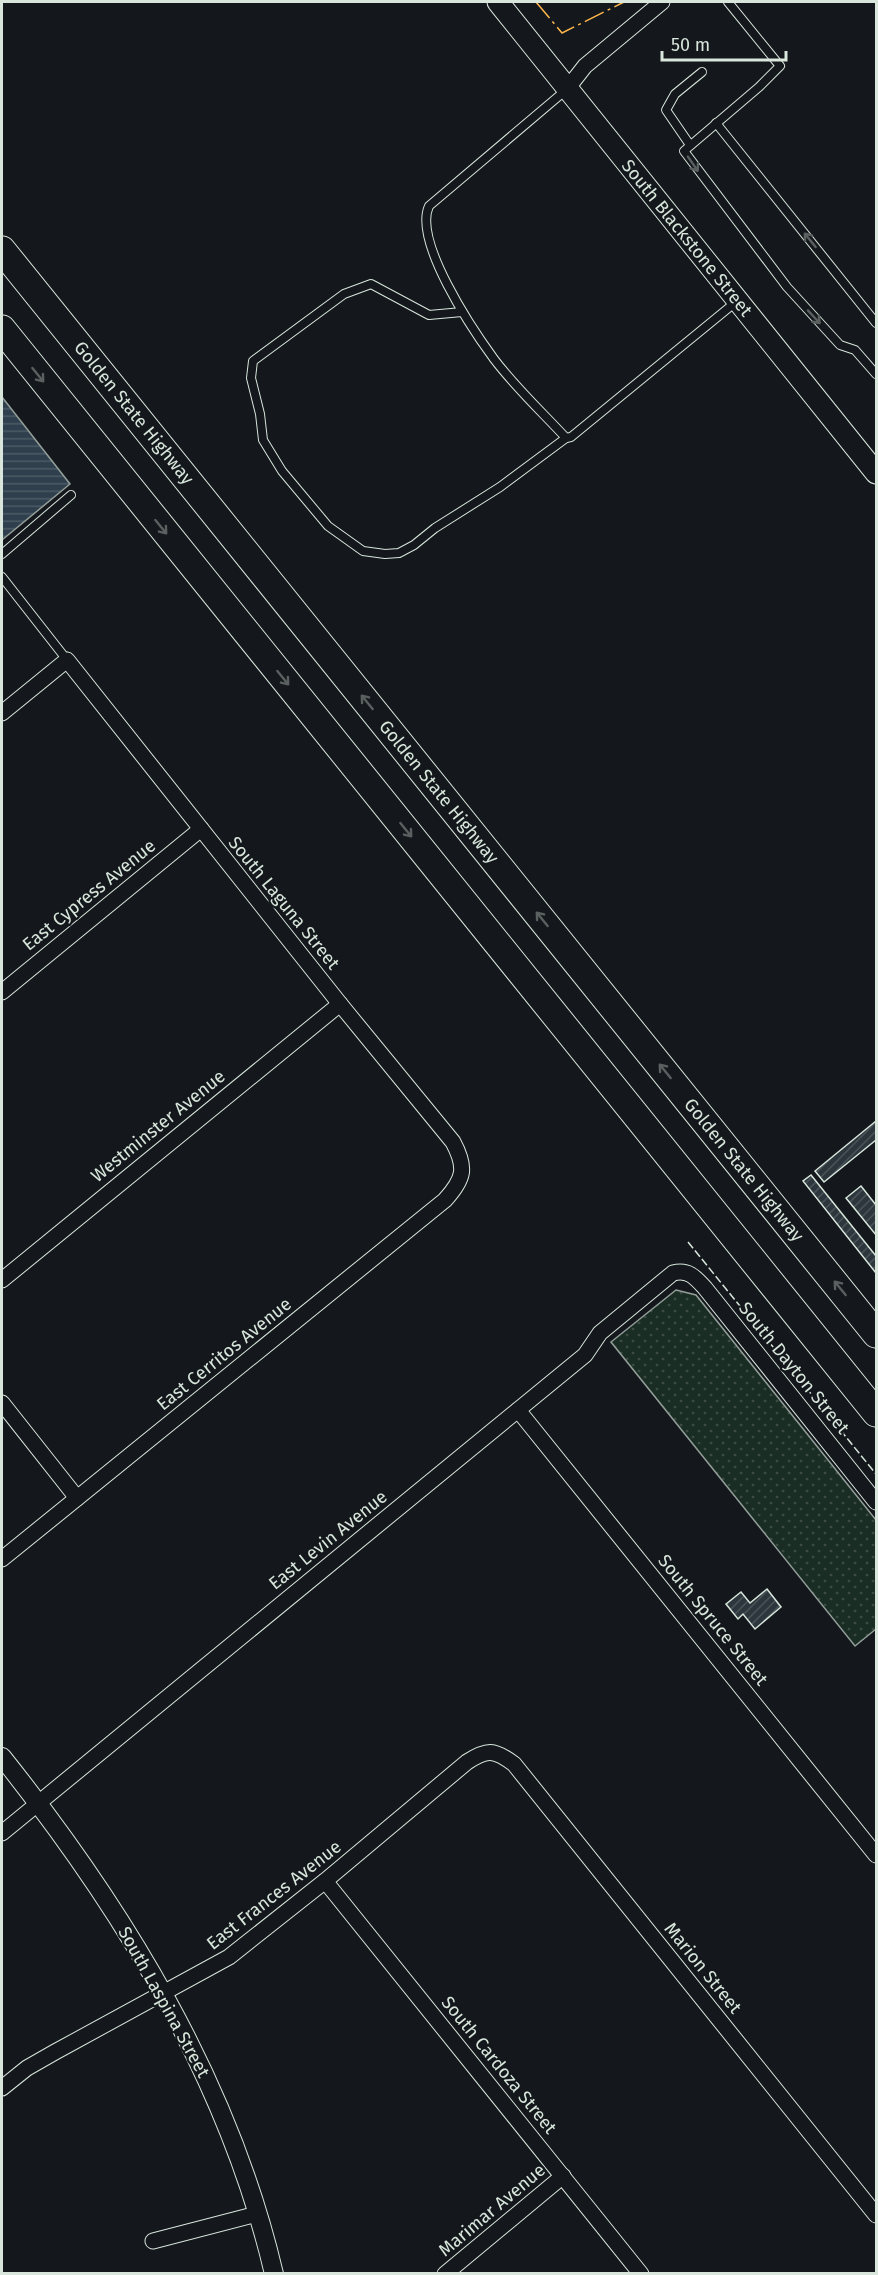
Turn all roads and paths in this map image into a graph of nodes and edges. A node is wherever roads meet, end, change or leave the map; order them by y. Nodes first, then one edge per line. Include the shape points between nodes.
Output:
1 (498, 2) edge
2 (662, 2) edge
3 (728, 2) edge
4 (702, 72) dead end
5 (567, 89) junction
6 (716, 123) junction
7 (690, 145) junction
8 (2, 250) edge
9 (738, 301) junction
10 (462, 312) junction
11 (875, 321) edge
12 (2, 329) edge
13 (876, 374) edge
14 (566, 438) junction
15 (876, 473) edge
16 (71, 495) dead end
17 (2, 554) edge
18 (2, 577) edge
19 (67, 660) junction
20 (2, 713) edge
21 (201, 829) junction
22 (2, 992) edge
23 (340, 1004) junction
24 (462, 1173) joint
25 (673, 1273) joint
26 (2, 1280) edge
27 (876, 1334) edge
28 (2, 1402) edge
29 (518, 1410) junction
30 (876, 1413) edge
31 (78, 1498) junction
32 (876, 1502) edge
33 (2, 1559) edge
34 (494, 1751) joint
35 (2, 1757) edge
36 (38, 1803) junction
37 (2, 1833) edge
38 (876, 1855) edge
39 (325, 1881) junction
40 (164, 1993) junction
41 (2, 2088) edge
42 (563, 2176) junction
43 (257, 2214) junction
44 (876, 2215) edge
45 (153, 2241) dead end
46 (274, 2274) edge
47 (445, 2274) edge
48 (641, 2274) edge

1 - 5 main road, South Blackstone Street
2 - 5 street via 585,66
3 - 6 lane via 780,66
4 - 7 lane via 675,94 666,110
5 - 9 main road, South Blackstone Street
5 - 10 lane via 429,206 425,215 429,245
6 - 7 lane
11 -> 6 lane
7 -> 13 lane via 684,151 691,163 787,287 840,345 855,350
27 -> 8 highway, Golden State Highway
9 - 14 lane
9 - 15 main road, South Blackstone Street
10 - 14 lane via 495,360
10 - 14 lane via 429,315 371,284 344,294 253,361 250,378 263,440 282,471 328,526 363,551 399,553
12 -> 30 highway
16 - 17 lane
18 - 19 lane
19 - 20 street
19 - 21 street, South Laguna Street
21 - 22 street, East Cypress Avenue
21 - 23 street, South Laguna Street
23 - 24 street, South Laguna Street via 453,1142 461,1156
23 - 26 street, Westminster Avenue
24 - 31 street, East Cerritos Avenue via 458,1186 445,1200
25 - 29 street, East Levin Avenue via 600,1333 585,1355
25 - 32 street, South Dayton Street via 689,1273 705,1288
28 - 31 street
29 - 36 street, East Levin Avenue
29 - 38 street, South Spruce Street
31 - 33 street, East Cerritos Avenue
34 - 39 street, East Frances Avenue via 480,1753 467,1762
34 - 44 street, Marion Street via 514,1764
35 - 36 street, South Laspina Street
36 - 37 street, East Levin Avenue
36 - 40 street, South Laspina Street via 108,1901
39 - 40 street, East Frances Avenue via 229,1957
39 - 42 street, South Cardoza Street
40 - 41 street, East Frances Avenue via 27,2068
40 - 43 street, South Laspina Street via 211,2090
42 - 47 street, Marimar Avenue
42 - 48 street, South Cardoza Street
43 - 45 street
43 - 46 street, South Laspina Street

